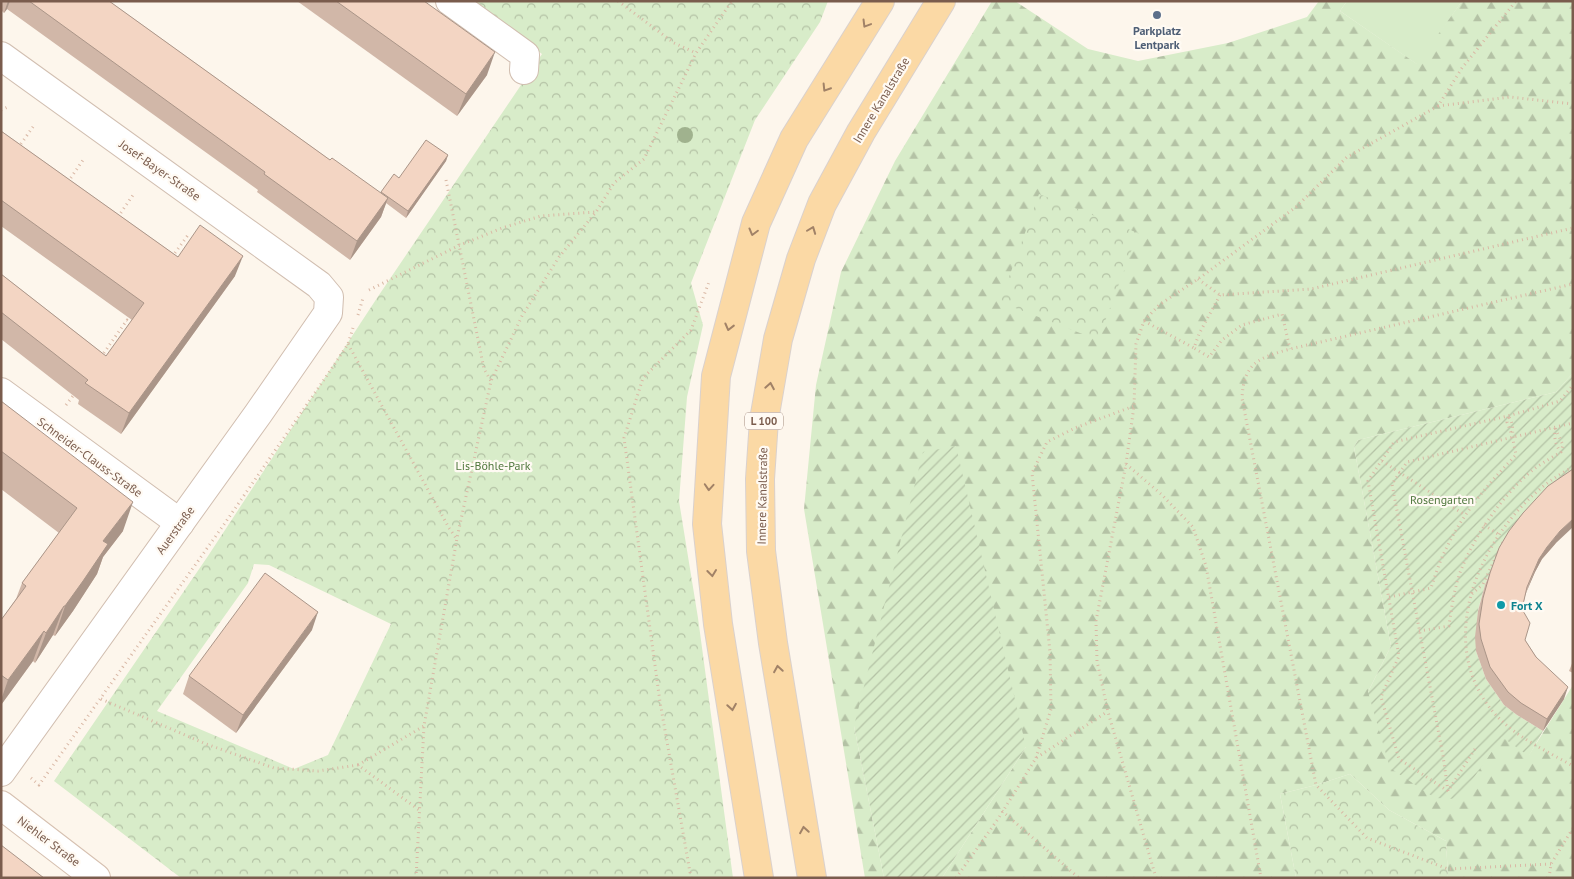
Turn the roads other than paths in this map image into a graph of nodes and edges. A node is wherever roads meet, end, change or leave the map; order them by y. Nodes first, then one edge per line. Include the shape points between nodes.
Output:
1 (450, 1) edge
2 (880, 1) edge
3 (942, 1) edge
4 (1, 56) edge
5 (524, 70) dead end
6 (319, 285) joint
7 (1, 392) edge
8 (180, 522) junction
9 (6, 766) edge
10 (1, 805) edge
11 (96, 878) edge
12 (760, 878) edge
13 (812, 878) edge

1 - 5 street via 526,55
2 -> 12 main road via 794,139 756,223 716,376 707,524 718,624
13 -> 3 main road, Innere Kanalstraße / L 100 via 761,551 760,479 764,420 778,339 801,259 822,204 861,132
4 - 6 street, Josef-Bayer-Straße
6 - 8 street, Auerstraße via 329,297 328,313
7 - 8 street, Schneider-Clauss-Straße
8 - 9 street, Auerstraße
10 - 11 street, Niehler Straße

